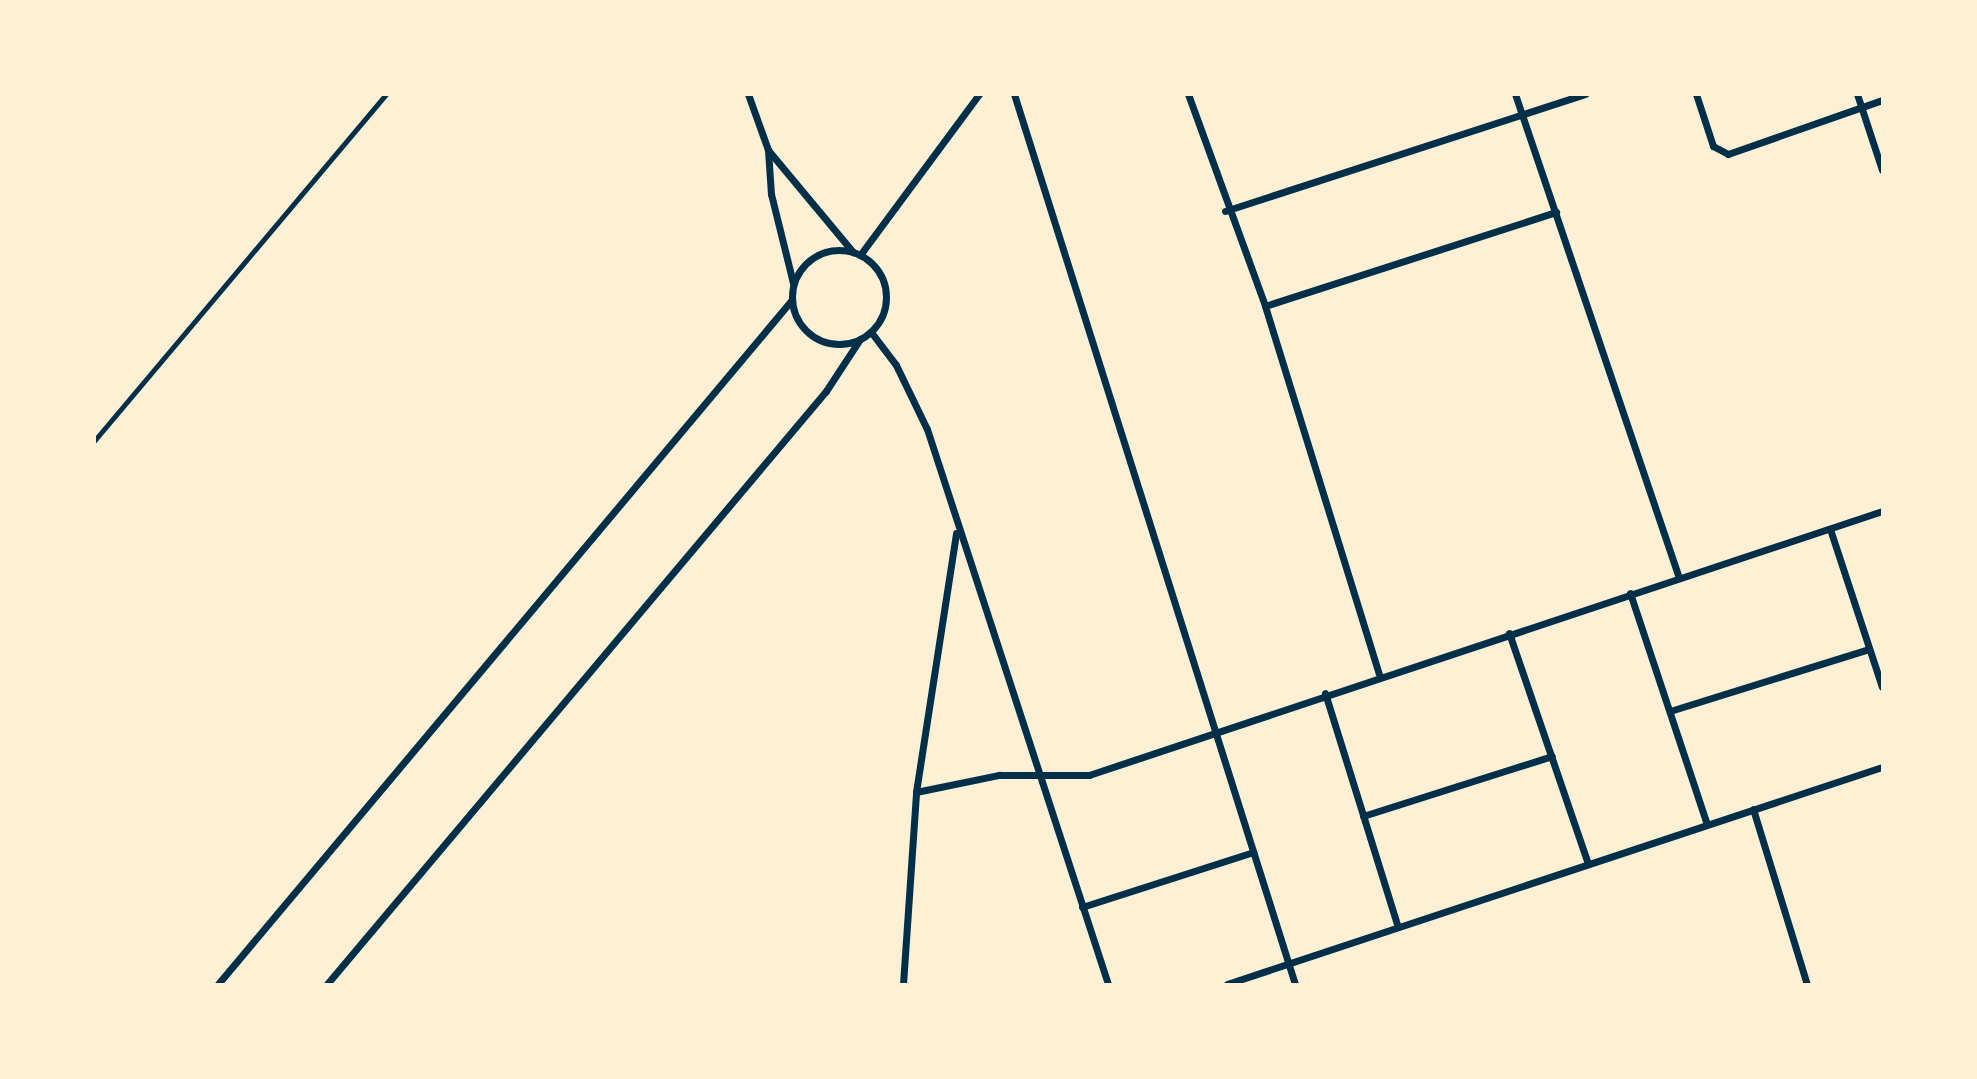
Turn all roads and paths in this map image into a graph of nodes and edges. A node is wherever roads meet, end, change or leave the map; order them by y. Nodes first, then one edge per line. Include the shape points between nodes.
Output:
1 (386, 94) edge
2 (748, 94) edge
3 (979, 94) edge
4 (1014, 94) edge
5 (1188, 94) edge
6 (1515, 94) edge
7 (1585, 94) edge
8 (1696, 94) edge
9 (1857, 94) edge
10 (1882, 100) edge
11 (1862, 108) junction
12 (1523, 116) junction
13 (768, 149) junction
14 (1882, 170) edge
15 (1225, 211) junction
16 (1556, 212) junction
17 (857, 254) junction
18 (793, 283) junction
19 (791, 301) junction
20 (1265, 306) junction
21 (871, 332) junction
22 (860, 339) junction
23 (94, 441) edge
24 (1882, 511) edge
25 (1830, 528) junction
26 (956, 532) junction
27 (1679, 578) junction
28 (1630, 593) junction
29 (1509, 633) junction
30 (1869, 649) junction
31 (1379, 674) junction
32 (1882, 687) edge
33 (1325, 692) junction
34 (1670, 711) junction
35 (1213, 732) junction
36 (1552, 756) junction
37 (1882, 767) edge
38 (1041, 780) junction
39 (916, 792) junction
40 (1753, 809) junction
41 (1363, 816) junction
42 (1707, 825) junction
43 (1253, 852) junction
44 (1588, 864) junction
45 (1082, 907) junction
46 (1398, 928) junction
47 (1289, 964) junction
48 (218, 985) edge
49 (327, 985) edge
50 (903, 985) edge
51 (1108, 985) edge
52 (1227, 985) edge
53 (1296, 985) edge
54 (1807, 985) edge

1 - 23 lane
2 - 13 street
3 - 17 street
4 - 35 street
5 - 15 street
6 - 12 street
7 - 12 street
8 - 11 street via 1713,146 1728,154
9 - 11 street
10 - 11 street
11 - 14 street
12 - 15 street
12 - 16 street
13 - 17 street
13 - 18 street via 771,194
15 - 20 street
16 - 20 street
16 - 27 street
17 - 18 street via 817,256
17 - 21 street via 884,285 884,310
18 - 19 street
19 - 22 street via 810,335 834,345
19 - 48 street
20 - 31 street
21 - 22 street
21 - 26 street via 896,365 927,429
22 - 49 street via 826,391
24 - 25 street
25 - 27 street
25 - 30 street
26 - 38 street
26 - 39 street
27 - 28 street
28 - 29 street
28 - 34 street
29 - 31 street
29 - 36 street
30 - 32 street
30 - 34 street
31 - 33 street
33 - 35 street
33 - 41 street
34 - 42 street
35 - 38 street via 1089,775
35 - 43 street
36 - 41 street
36 - 44 street
37 - 40 street
38 - 39 street via 999,775
38 - 45 street
39 - 50 street
40 - 42 street
40 - 54 street
41 - 46 street
42 - 44 street
43 - 45 street
43 - 47 street
44 - 46 street
45 - 51 street
46 - 47 street
47 - 52 street
47 - 53 street

